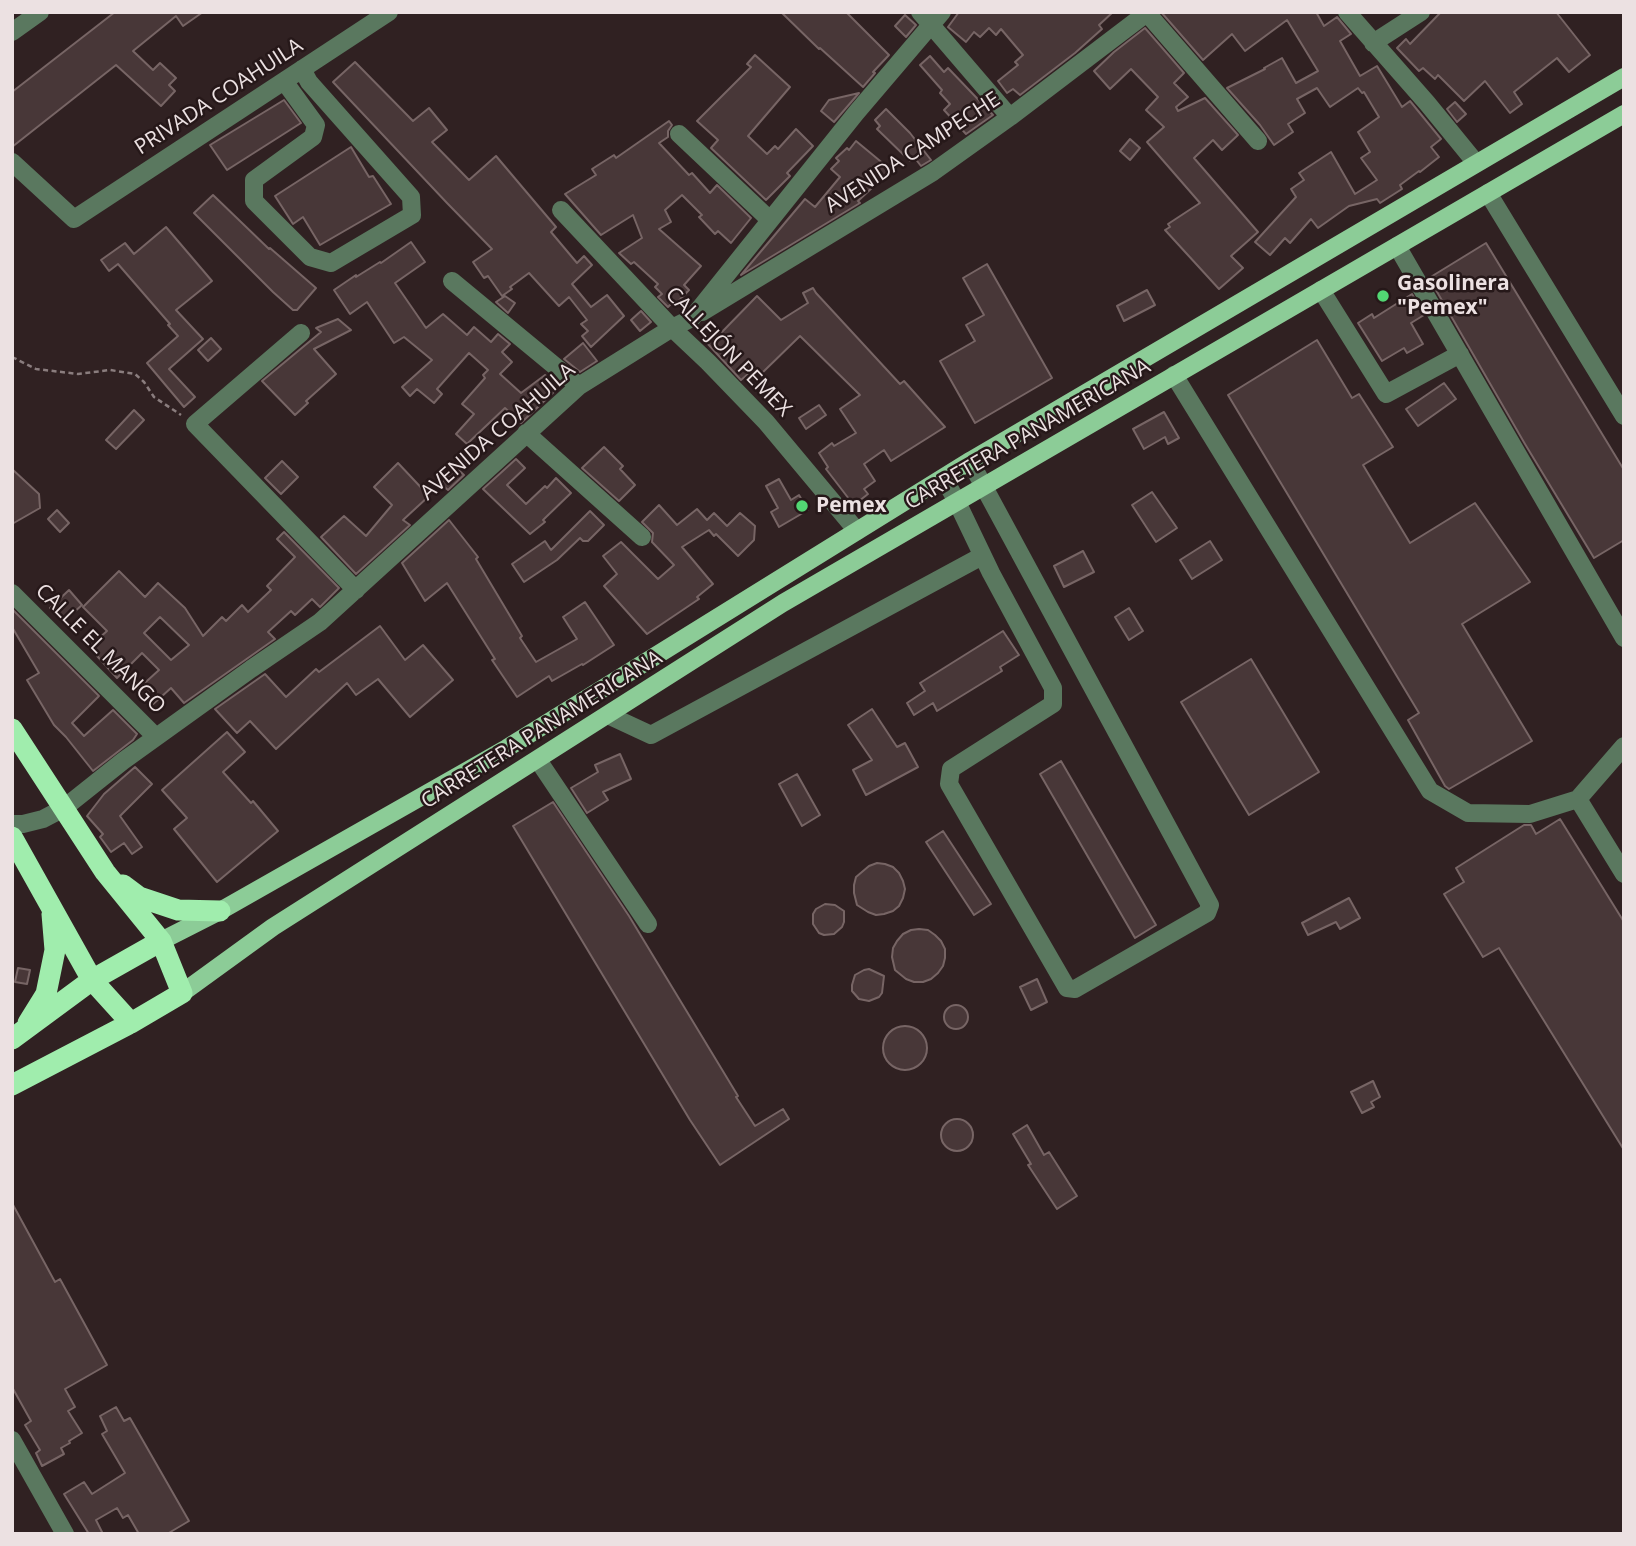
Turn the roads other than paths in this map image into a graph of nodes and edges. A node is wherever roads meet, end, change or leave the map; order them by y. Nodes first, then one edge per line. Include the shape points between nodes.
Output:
1 (40, 12) edge
2 (389, 12) edge
3 (1347, 12) edge
4 (1421, 12) edge
5 (1148, 13) edge
6 (931, 17) edge
7 (12, 32) edge
8 (1373, 43) junction
9 (302, 69) junction
10 (1618, 80) edge
11 (284, 81) junction
12 (1624, 114) edge
13 (1010, 117) junction
14 (679, 134) dead end
15 (1258, 141) dead end
16 (12, 162) edge
17 (1476, 163) junction
18 (1488, 193) junction
19 (561, 210) dead end
20 (770, 220) junction
21 (1397, 246) junction
22 (452, 281) dead end
23 (1321, 290) junction
24 (692, 318) junction
25 (672, 328) junction
26 (301, 333) dead end
27 (1460, 354) junction
28 (1174, 376) junction
29 (579, 386) junction
30 (1624, 416) edge
31 (526, 433) junction
32 (970, 461) junction
33 (944, 478) junction
34 (985, 486) junction
35 (957, 502) junction
36 (857, 531) junction
37 (642, 537) dead end
38 (982, 556) junction
39 (356, 590) junction
40 (12, 593) edge
41 (1624, 638) edge
42 (608, 715) junction
43 (12, 729) edge
44 (156, 737) junction
45 (1624, 746) edge
46 (538, 760) junction
47 (1578, 799) junction
48 (64, 808) junction
49 (12, 824) edge
50 (12, 837) edge
51 (105, 872) junction
52 (1624, 874) edge
53 (51, 905) junction
54 (220, 911) junction
55 (648, 924) dead end
56 (161, 941) junction
57 (92, 980) junction
58 (182, 993) junction
59 (131, 1023) junction
60 (18, 1036) edge
61 (12, 1086) edge
62 (12, 1440) edge
63 (65, 1534) edge

1 - 7 street
2 - 9 street, PRIVADA COAHUILA
3 - 8 street
4 - 8 street
5 - 13 street, AVENIDA CAMPECHE
5 - 15 street
6 - 13 street
6 - 20 street, AVENIDA COAHUILA
8 - 17 street
9 - 11 street, PRIVADA COAHUILA
9 - 11 street via 411,197 412,215 331,263 310,257 254,201 254,180 313,136 316,125
10 - 17 main road, CARRETERA PANAMERICANA
11 - 16 street, PRIVADA COAHUILA via 74,219
12 - 18 main road, CARRETERA PANAMERICANA
13 - 24 street, AVENIDA CAMPECHE via 933,172
14 - 20 street
17 - 32 main road, CARRETERA PANAMERICANA
18 - 21 main road, CARRETERA PANAMERICANA
18 - 30 street
19 - 25 street, CALLEJÓN PEMEX
20 - 24 street, AVENIDA COAHUILA
21 - 23 main road, CARRETERA PANAMERICANA
21 - 27 street
22 - 29 street
23 - 27 street via 1386,394
23 - 28 main road, CARRETERA PANAMERICANA
24 - 25 street, AVENIDA COAHUILA
25 - 29 street, AVENIDA COAHUILA
25 - 36 street, CALLEJÓN PEMEX via 766,422
26 - 39 street via 195,425
27 - 41 street
28 - 34 main road, CARRETERA PANAMERICANA
28 - 47 street via 1430,791 1468,813 1530,814
29 - 31 street, AVENIDA COAHUILA
31 - 37 street
31 - 39 street, AVENIDA COAHUILA
32 - 33 main road, CARRETERA PANAMERICANA
32 - 34 street
33 - 35 street
33 - 36 main road, CARRETERA PANAMERICANA
34 - 35 main road, CARRETERA PANAMERICANA
34 - 38 street via 1210,905 1207,913 1075,989 1067,988 949,784 951,769 1053,704 1053,688
35 - 38 street
35 - 42 main road, CARRETERA PANAMERICANA via 783,603
36 - 54 main road, CARRETERA PANAMERICANA via 507,748
38 - 42 street via 650,735
39 - 44 street, AVENIDA COAHUILA via 320,622
40 - 44 street, CALLE EL MANGO
42 - 46 main road, CARRETERA PANAMERICANA
43 - 48 highway
44 - 48 street, AVENIDA COAHUILA
45 - 47 street
46 - 55 street
46 - 58 main road, CARRETERA PANAMERICANA via 273,927
47 - 52 street
48 - 49 street, AVENIDA COAHUILA via 43,819
48 - 51 highway
50 - 53 highway
51 - 54 highway via 139,897 178,910
51 - 56 highway
53 - 57 highway
53 - 60 highway via 55,950 46,994
54 - 56 main road, CARRETERA PANAMERICANA
56 - 57 highway
56 - 58 highway
57 - 59 highway
57 - 60 highway
58 - 59 highway
59 - 61 highway
62 - 63 street

